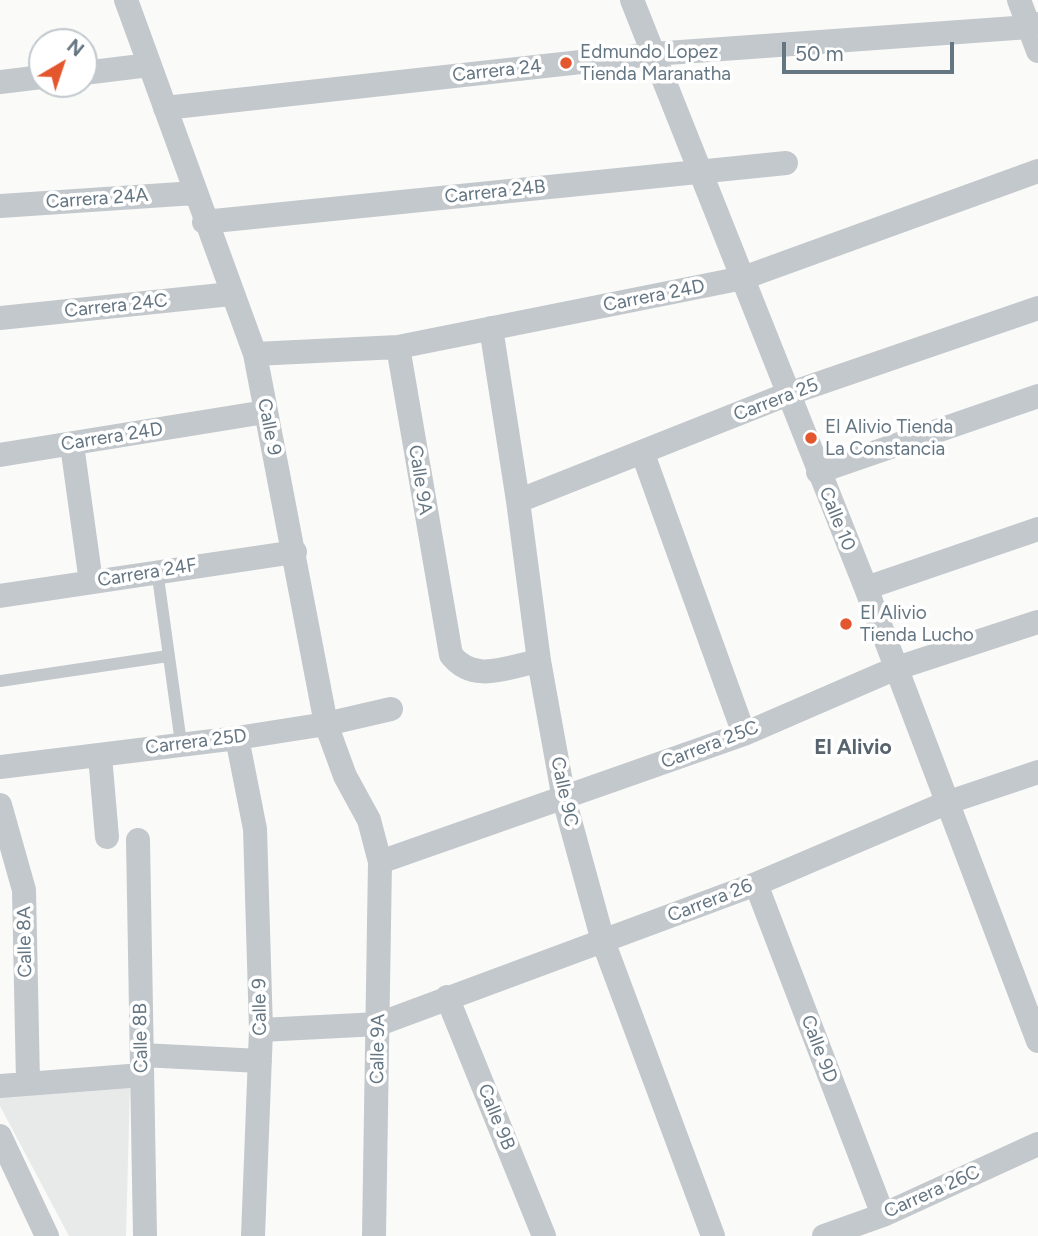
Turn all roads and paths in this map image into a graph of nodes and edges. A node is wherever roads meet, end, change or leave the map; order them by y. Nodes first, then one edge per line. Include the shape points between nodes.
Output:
1 (127, 0) edge
2 (135, 0) edge
3 (632, 0) edge
4 (1019, 0) edge
5 (1033, 26) edge
6 (1038, 51) edge
7 (653, 54) junction
8 (149, 65) junction
9 (98, 71) edge
10 (28, 79) edge
11 (0, 82) edge
12 (165, 108) junction
13 (786, 163) dead end
14 (699, 170) junction
15 (1038, 171) edge
16 (195, 193) junction
17 (0, 206) edge
18 (204, 222) junction
19 (743, 278) junction
20 (231, 294) junction
21 (1038, 308) edge
22 (0, 318) edge
23 (491, 328) junction
24 (398, 347) junction
25 (255, 354) junction
26 (788, 394) junction
27 (1038, 396) edge
28 (265, 412) junction
29 (72, 445) junction
30 (643, 454) junction
31 (0, 455) edge
32 (818, 472) junction
33 (518, 501) junction
34 (1038, 529) edge
35 (295, 552) junction
36 (156, 570) junction
37 (91, 582) junction
38 (866, 588) junction
39 (0, 596) edge
40 (1038, 622) edge
41 (169, 656) junction
42 (538, 661) junction
43 (894, 669) junction
44 (0, 681) edge
45 (391, 709) dead end
46 (326, 724) junction
47 (744, 734) junction
48 (237, 738) junction
49 (181, 743) junction
50 (100, 756) junction
51 (0, 767) edge
52 (1038, 772) edge
53 (564, 799) junction
54 (946, 803) junction
55 (0, 805) edge
56 (107, 837) dead end
57 (138, 840) dead end
58 (380, 862) junction
59 (756, 884) junction
60 (603, 941) junction
61 (447, 997) junction
62 (379, 1024) junction
63 (261, 1030) junction
64 (1038, 1041) edge
65 (260, 1060) junction
66 (142, 1065) junction
67 (28, 1082) junction
68 (0, 1086) edge
69 (0, 1136) edge
70 (1038, 1144) edge
71 (883, 1215) junction
72 (47, 1236) edge
73 (145, 1236) edge
74 (253, 1236) edge
75 (374, 1236) edge
76 (544, 1236) edge
77 (713, 1236) edge
78 (824, 1236) edge

1 - 2 street
1 - 8 street, Calle 9
3 - 7 street, Calle 10
4 - 5 street
5 - 6 street
5 - 7 street, Carrera 24
7 - 12 street, Carrera 24
7 - 14 street, Calle 10
8 - 9 street
8 - 12 street, Calle 9
10 - 11 street
12 - 16 street, Calle 9
13 - 14 street, Carrera 24B
14 - 18 street, Carrera 24B
14 - 19 street, Calle 10
15 - 19 street, Carrera 24D
16 - 17 street, Carrera 24A
16 - 18 street, Calle 9
18 - 20 street, Calle 9
19 - 23 street, Carrera 24D
19 - 26 street, Calle 10
20 - 22 street, Carrera 24C
20 - 25 street, Calle 9
21 - 26 street, Carrera 25
23 - 24 street, Carrera 24D
23 - 33 street, Calle 9C
24 - 25 street, Carrera 24D
24 - 42 street, Calle 9A via 451,655 465,670 478,674
25 - 28 street, Calle 9
26 - 30 street, Carrera 25
26 - 32 street, Calle 10
27 - 32 street
28 - 29 street, Carrera 24D
28 - 35 street, Calle 9
29 - 31 street, Carrera 24D
29 - 37 street
30 - 33 street, Carrera 25
30 - 47 street
32 - 38 street, Calle 10
33 - 42 street, Calle 9C
34 - 38 street
35 - 36 street, Carrera 24F
35 - 46 street, Calle 9
36 - 37 street, Carrera 24F
36 - 41 lane
37 - 39 street, Carrera 24F
38 - 43 street, Calle 10
40 - 43 street, Carrera 25C
41 - 44 lane
41 - 49 lane
42 - 53 street, Calle 9C
43 - 47 street, Carrera 25C
43 - 54 street, Calle 10
45 - 46 street, Carrera 25D
46 - 48 street, Carrera 25D
46 - 58 street, Calle 9 via 345,776 369,820
47 - 53 street, Carrera 25C
48 - 49 street, Carrera 25D
48 - 63 street, Calle 9 via 255,829
49 - 50 street, Carrera 25D
50 - 51 street, Carrera 25D
50 - 56 street
52 - 54 street, Carrera 26
53 - 58 street, Carrera 25C
53 - 60 street, Calle 9C
54 - 59 street, Carrera 26
54 - 64 street, Calle 10
55 - 67 street, Calle 8A via 23,890
57 - 66 street, Calle 8B
58 - 62 street, Calle 9A
59 - 60 street, Carrera 26
59 - 71 street, Calle 9D
60 - 61 street, Carrera 26
60 - 77 street, Calle 9C
61 - 62 street, Carrera 26
61 - 76 street, Calle 9B
62 - 63 street
62 - 75 street, Calle 9A
63 - 65 street, Calle 9
65 - 66 street
65 - 74 street, Calle 9
66 - 67 street
66 - 73 street, Calle 8B
67 - 68 street
69 - 72 street
70 - 71 street, Carrera 26C
71 - 78 street, Carrera 26C

